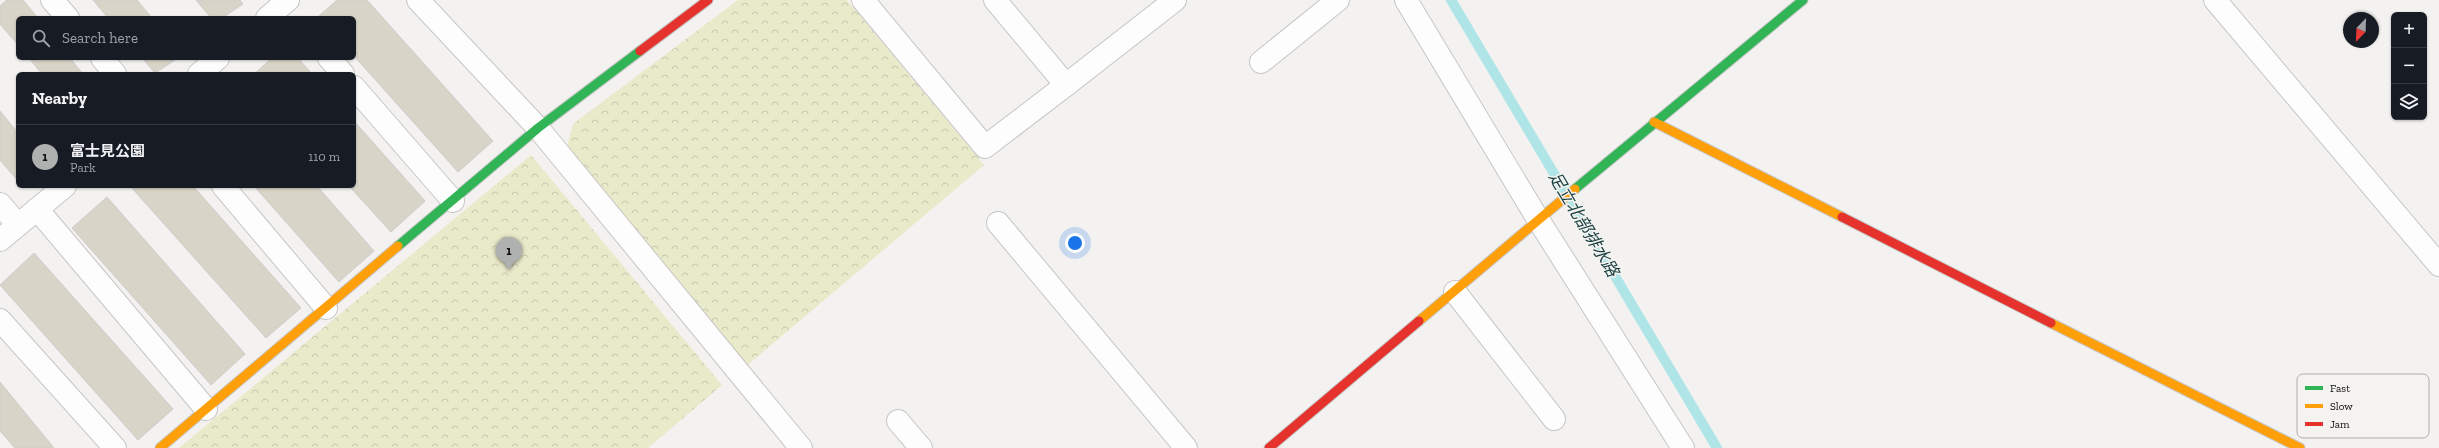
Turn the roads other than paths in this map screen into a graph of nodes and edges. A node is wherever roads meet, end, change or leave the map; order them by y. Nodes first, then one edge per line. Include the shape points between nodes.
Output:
1 (52, 0) edge
2 (418, 0) edge
3 (708, 0) edge
4 (863, 0) edge
5 (995, 0) edge
6 (1175, 0) edge
7 (1338, 0) edge
8 (1406, 0) edge
9 (1803, 0) edge
10 (2215, 0) edge
11 (66, 16) edge
12 (104, 60) edge
13 (216, 60) edge
14 (331, 60) edge
15 (1261, 62) dead end
16 (113, 72) edge
17 (201, 72) edge
18 (341, 72) edge
19 (1066, 86) junction
20 (356, 89) edge
21 (1654, 122) junction
22 (538, 128) junction
23 (62, 188) edge
24 (226, 188) edge
25 (453, 200) junction
26 (0, 204) edge
27 (37, 209) junction
28 (1539, 221) junction
29 (998, 223) dead end
30 (18, 225) junction
31 (0, 240) edge
32 (2439, 265) edge
33 (1455, 292) junction
34 (326, 308) junction
35 (0, 320) edge
36 (206, 409) junction
37 (1554, 419) dead end
38 (898, 420) dead end
39 (115, 448) edge
40 (160, 448) edge
41 (801, 448) edge
42 (921, 448) edge
43 (1186, 448) edge
44 (1269, 448) edge
45 (1683, 448) edge
46 (2300, 448) edge

1 - 11 street
2 - 22 street
3 - 22 street
4 - 19 street via 985,147
5 - 19 street
6 - 19 street
7 - 15 street
8 - 28 street
9 - 21 street
10 - 32 street
12 - 16 street
13 - 17 street
14 - 18 street
20 - 25 street
21 - 28 street
21 - 46 street
22 - 25 street
22 - 41 street
23 - 27 street
24 - 34 street
25 - 34 street
26 - 30 street
27 - 30 street
27 - 36 street
28 - 33 street
28 - 45 street
29 - 43 street
30 - 31 street
33 - 37 street
33 - 44 street
34 - 36 street
35 - 39 street
36 - 40 street
38 - 42 street

